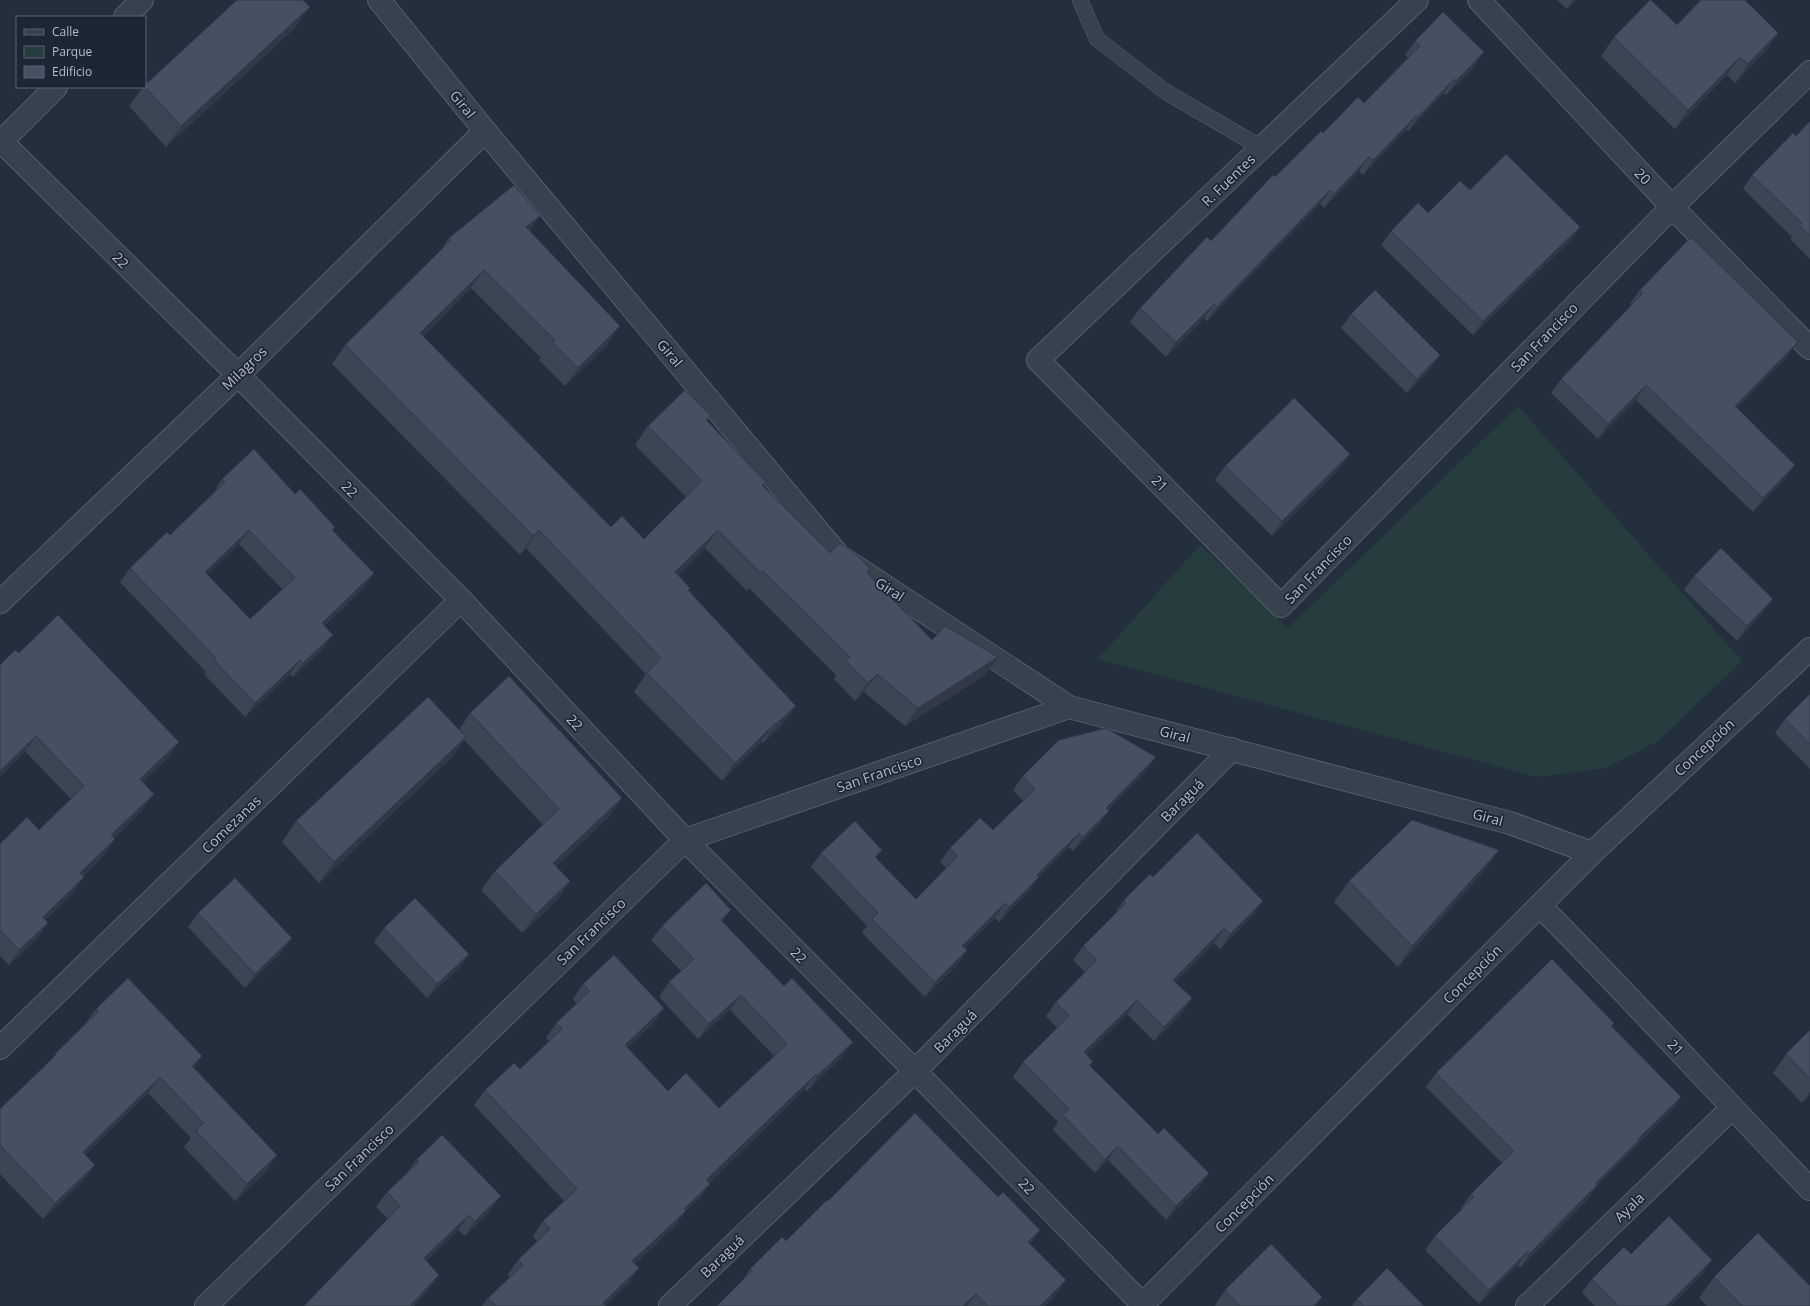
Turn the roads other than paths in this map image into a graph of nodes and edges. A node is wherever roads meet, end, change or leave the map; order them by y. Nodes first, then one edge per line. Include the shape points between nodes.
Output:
1 (142, 0) edge
2 (379, 0) edge
3 (1080, 0) edge
4 (1417, 0) edge
5 (1479, 0) edge
6 (126, 16) edge
7 (1810, 72) edge
8 (55, 88) edge
9 (485, 131) junction
10 (1, 142) edge
11 (1262, 148) junction
12 (1672, 207) junction
13 (1810, 348) edge
14 (1038, 360) joint
15 (238, 375) junction
16 (461, 600) junction
17 (0, 602) edge
18 (1282, 606) joint
19 (1810, 649) edge
20 (1069, 707) junction
21 (1232, 749) junction
22 (684, 840) junction
23 (1592, 853) junction
24 (1540, 906) junction
25 (0, 1048) edge
26 (915, 1071) junction
27 (1732, 1108) junction
28 (1810, 1189) edge
29 (206, 1306) edge
30 (670, 1306) edge
31 (1143, 1306) edge
32 (1527, 1306) edge

1 - 6 street
2 - 9 street, Giral
3 - 11 lane via 1096,39 1166,92
4 - 11 street, R. Fuentes
5 - 12 street, 20
7 - 12 street, San Francisco
8 - 10 street
9 - 15 street, Milagros
9 - 20 street, Giral via 839,556
10 - 15 street, 22
11 - 14 street, R. Fuentes
12 - 13 street, 20
12 - 18 street, San Francisco
14 - 18 street, 21
15 - 16 street, 22
15 - 17 street, Milagros
16 - 22 street, 22
16 - 25 street, Comezanas
19 - 23 street, Concepción
20 - 21 street, Giral
20 - 22 street, San Francisco
21 - 23 street, Giral via 1510,823
21 - 26 street, Baraguá
22 - 26 street, 22
22 - 29 street, San Francisco
23 - 24 street, Concepción
24 - 27 street, 21 via 1614,980
24 - 31 street, Concepción
26 - 30 street, Baraguá
26 - 31 street, 22
27 - 28 street, 21
27 - 32 street, Ayala

